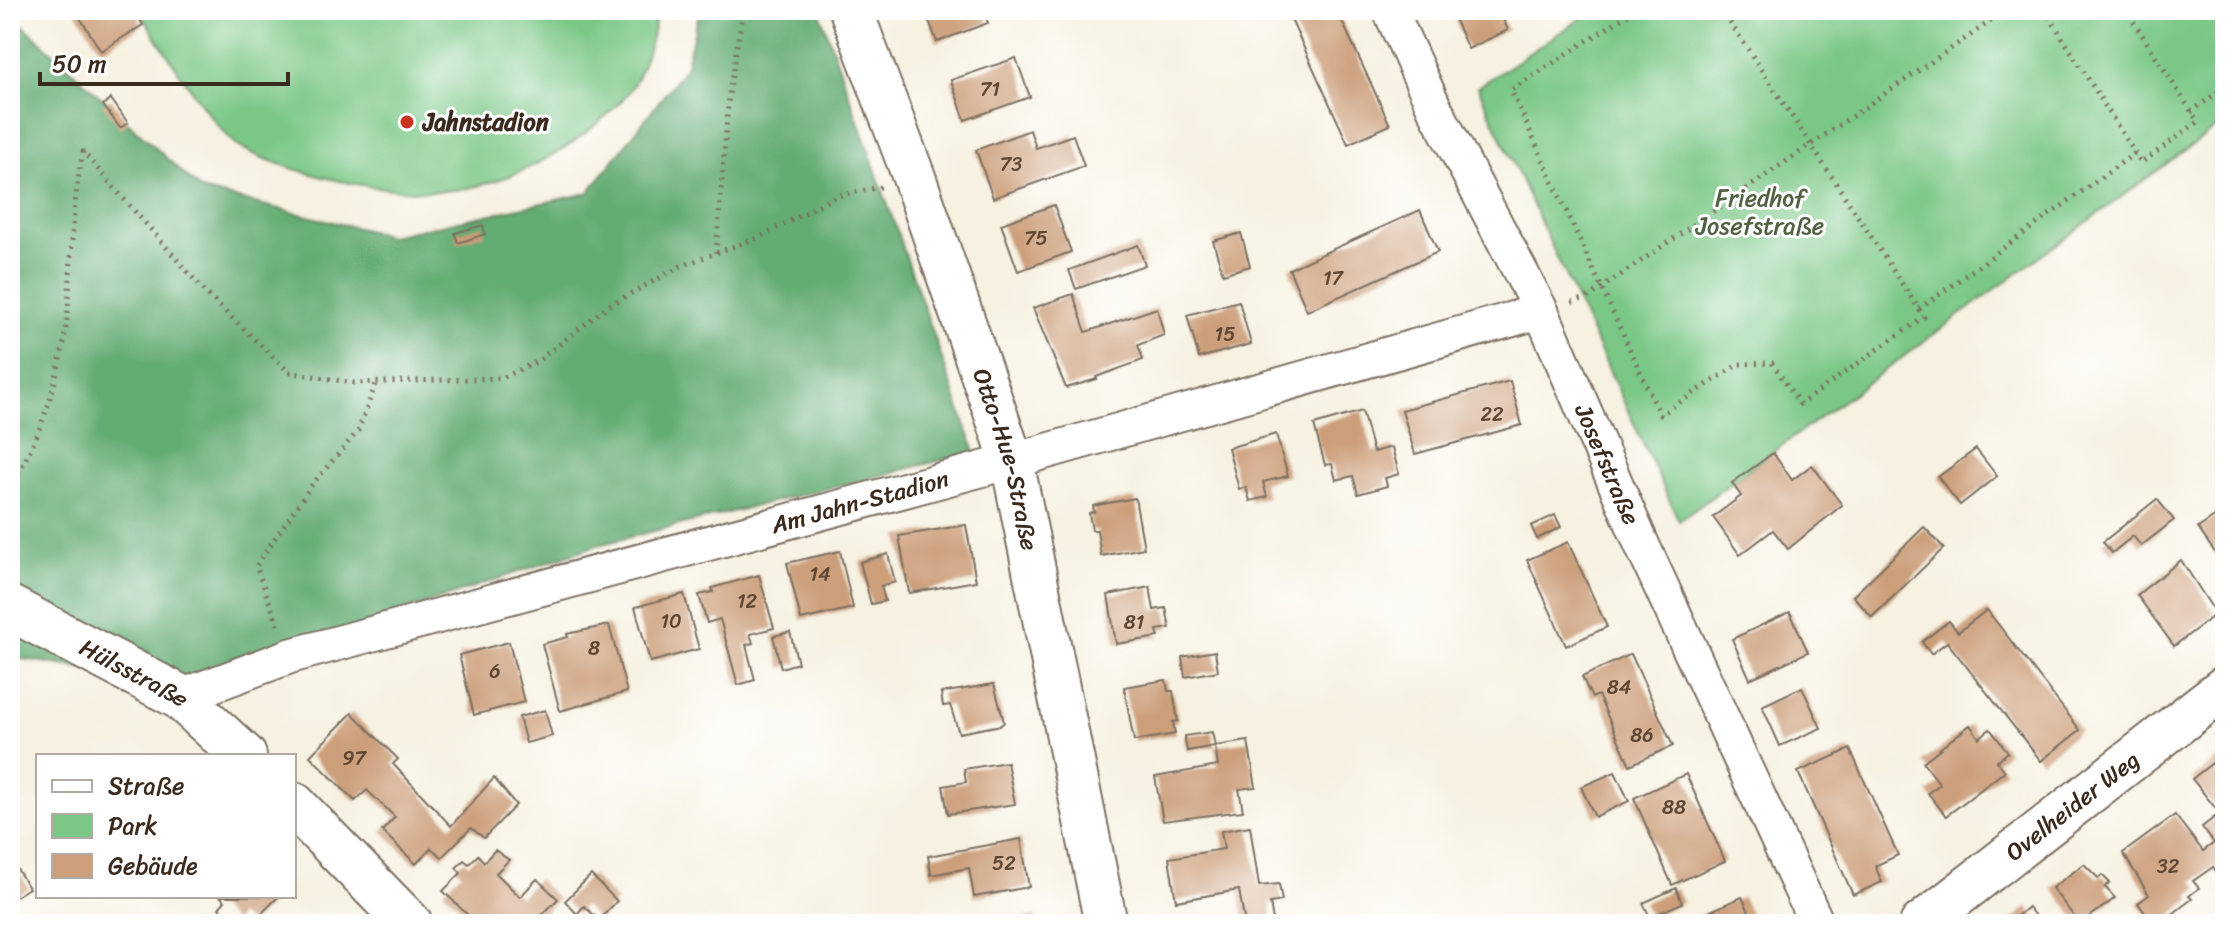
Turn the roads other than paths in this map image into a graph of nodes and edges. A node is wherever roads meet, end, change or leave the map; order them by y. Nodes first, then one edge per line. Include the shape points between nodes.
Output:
1 (851, 10) edge
2 (1390, 10) edge
3 (1541, 311) junction
4 (1012, 461) junction
5 (10, 608) edge
6 (2225, 687) edge
7 (180, 697) junction
8 (242, 754) edge
9 (296, 807) edge
10 (410, 924) edge
11 (1106, 924) edge
12 (1817, 924) edge
13 (1921, 924) edge

1 - 4 street, Otto-Hue-Straße
2 - 3 street, Josefstraße via 1434,107
3 - 4 street, Am Jahn-Stadion
3 - 12 street, Josefstraße
4 - 7 street, Am Jahn-Stadion via 290,656
4 - 11 street, Otto-Hue-Straße
5 - 7 main road, Hülsstraße
6 - 13 street, Ovelheider Weg
7 - 8 main road, Hülsstraße
9 - 10 main road

